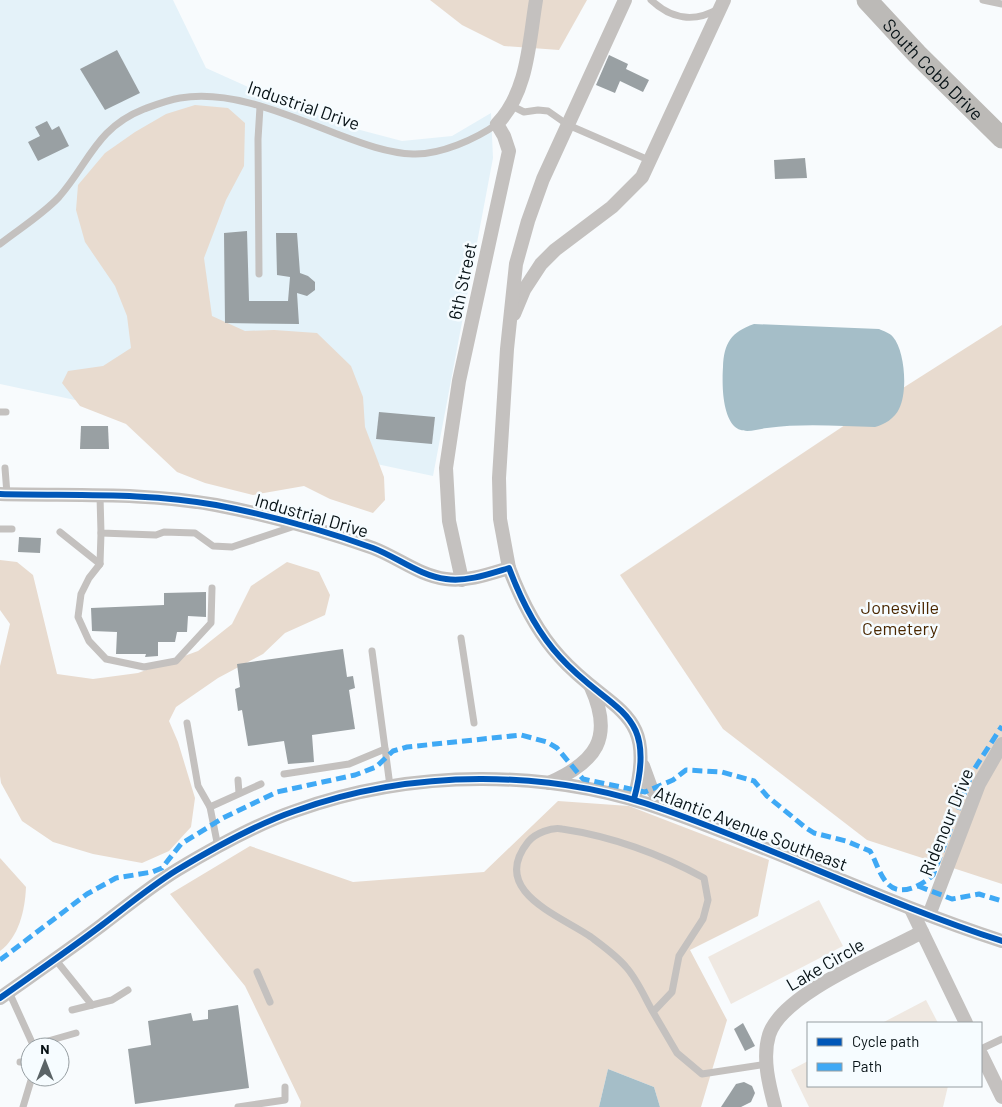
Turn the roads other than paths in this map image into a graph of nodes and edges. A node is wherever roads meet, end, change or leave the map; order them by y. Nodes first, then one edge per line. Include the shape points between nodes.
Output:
1 (536, 0) edge
2 (625, 0) edge
3 (651, 0) edge
4 (867, 0) edge
5 (984, 0) edge
6 (723, 4) edge
7 (1002, 4) edge
8 (512, 106) junction
9 (260, 107) junction
10 (497, 124) junction
11 (568, 125) junction
12 (1002, 138) edge
13 (651, 162) junction
14 (0, 244) edge
15 (259, 274) dead end
16 (509, 326) junction
17 (6, 468) dead end
18 (3, 494) edge
19 (100, 496) junction
20 (297, 526) junction
21 (0, 529) edge
22 (12, 529) dead end
23 (60, 532) dead end
24 (101, 533) junction
25 (100, 564) junction
26 (509, 568) junction
27 (462, 580) junction
28 (212, 588) dead end
29 (461, 638) dead end
30 (372, 651) dead end
31 (591, 687) junction
32 (187, 723) dead end
33 (474, 723) dead end
34 (1002, 744) edge
35 (385, 749) junction
36 (642, 763) junction
37 (284, 774) dead end
38 (238, 780) dead end
39 (549, 783) junction
40 (261, 784) dead end
41 (390, 786) junction
42 (239, 793) junction
43 (634, 799) junction
44 (210, 807) junction
45 (670, 811) junction
46 (218, 847) junction
47 (912, 909) junction
48 (929, 915) junction
49 (922, 932) junction
50 (1002, 940) edge
51 (55, 959) junction
52 (257, 972) dead end
53 (128, 990) dead end
54 (4, 995) edge
55 (270, 1002) dead end
56 (92, 1005) junction
57 (72, 1010) dead end
58 (653, 1012) junction
59 (966, 1022) edge
60 (76, 1034) dead end
61 (29, 1037) edge
62 (66, 1037) edge
63 (1002, 1039) edge
64 (982, 1049) edge
65 (982, 1056) edge
66 (767, 1064) junction
67 (29, 1087) edge
68 (285, 1087) dead end
69 (1002, 1097) edge
70 (23, 1107) edge
71 (238, 1107) edge
72 (775, 1107) edge

1 - 8 street via 521,85
2 - 11 street
3 - 6 lane via 663,10 687,19 706,16
4 - 12 main road, South Cobb Drive
5 - 7 lane
6 - 13 street
8 - 10 street
8 - 11 lane via 524,112 548,111
9 - 10 lane, Industrial Drive via 364,144 414,155 462,143
9 - 14 lane, Industrial Drive via 204,96 179,98 142,110 102,137 59,196
9 - 15 lane
10 - 27 street, 6th Street via 509,151 460,381 446,468 447,510
11 - 13 lane
11 - 16 street via 521,244
13 - 16 street via 625,196 541,264 524,290
16 - 26 street via 499,493
17 - 18 lane
18 - 19 street, Industrial Drive
19 - 20 street, Industrial Drive via 200,502
19 - 24 lane
20 - 24 lane via 232,547 213,546 195,533
20 - 27 street, Industrial Drive via 373,548 430,575
21 - 22 lane
23 - 25 lane
24 - 25 lane
25 - 28 lane via 81,594 78,617 88,641 106,660 144,668 176,661 211,623
26 - 27 street, Industrial Drive
26 - 31 street via 523,601 549,643
29 - 33 lane
30 - 35 lane
31 - 36 street via 627,716 638,738
31 - 39 street via 601,719 600,738 586,762
32 - 44 lane via 198,786
34 - 48 street, Ridenour Drive via 979,784
35 - 37 lane via 348,764
35 - 41 lane
36 - 43 street
36 - 45 street via 654,793
38 - 42 lane
39 - 41 street, Atlantic Avenue Southeast via 492,780
39 - 43 street, Atlantic Avenue Southeast
40 - 42 lane
41 - 46 street, Atlantic Avenue Southeast via 292,812
42 - 44 lane
43 - 45 street, Atlantic Avenue Southeast
44 - 46 lane
45 - 47 street, Atlantic Avenue Southeast
46 - 51 street, Atlantic Avenue Southeast via 140,894
47 - 48 street, Atlantic Avenue Southeast
47 - 49 street
48 - 50 street, Atlantic Avenue Southeast
49 - 59 street
49 - 66 street, Lake Circle via 792,1003 769,1034
51 - 54 street, Atlantic Avenue Southeast
51 - 56 lane
52 - 55 lane
53 - 56 lane via 112,1000
54 - 61 lane
56 - 57 lane
58 - 58 lane via 672,992 679,956 703,919 708,900 704,878 680,864 592,833 554,827 531,839 518,856 520,886 543,909 591,938 626,967
58 - 66 lane via 677,1053 702,1074
60 - 62 lane
63 - 64 lane
65 - 69 street
66 - 72 street, Lake Circle
67 - 70 lane
68 - 71 lane via 285,1100

